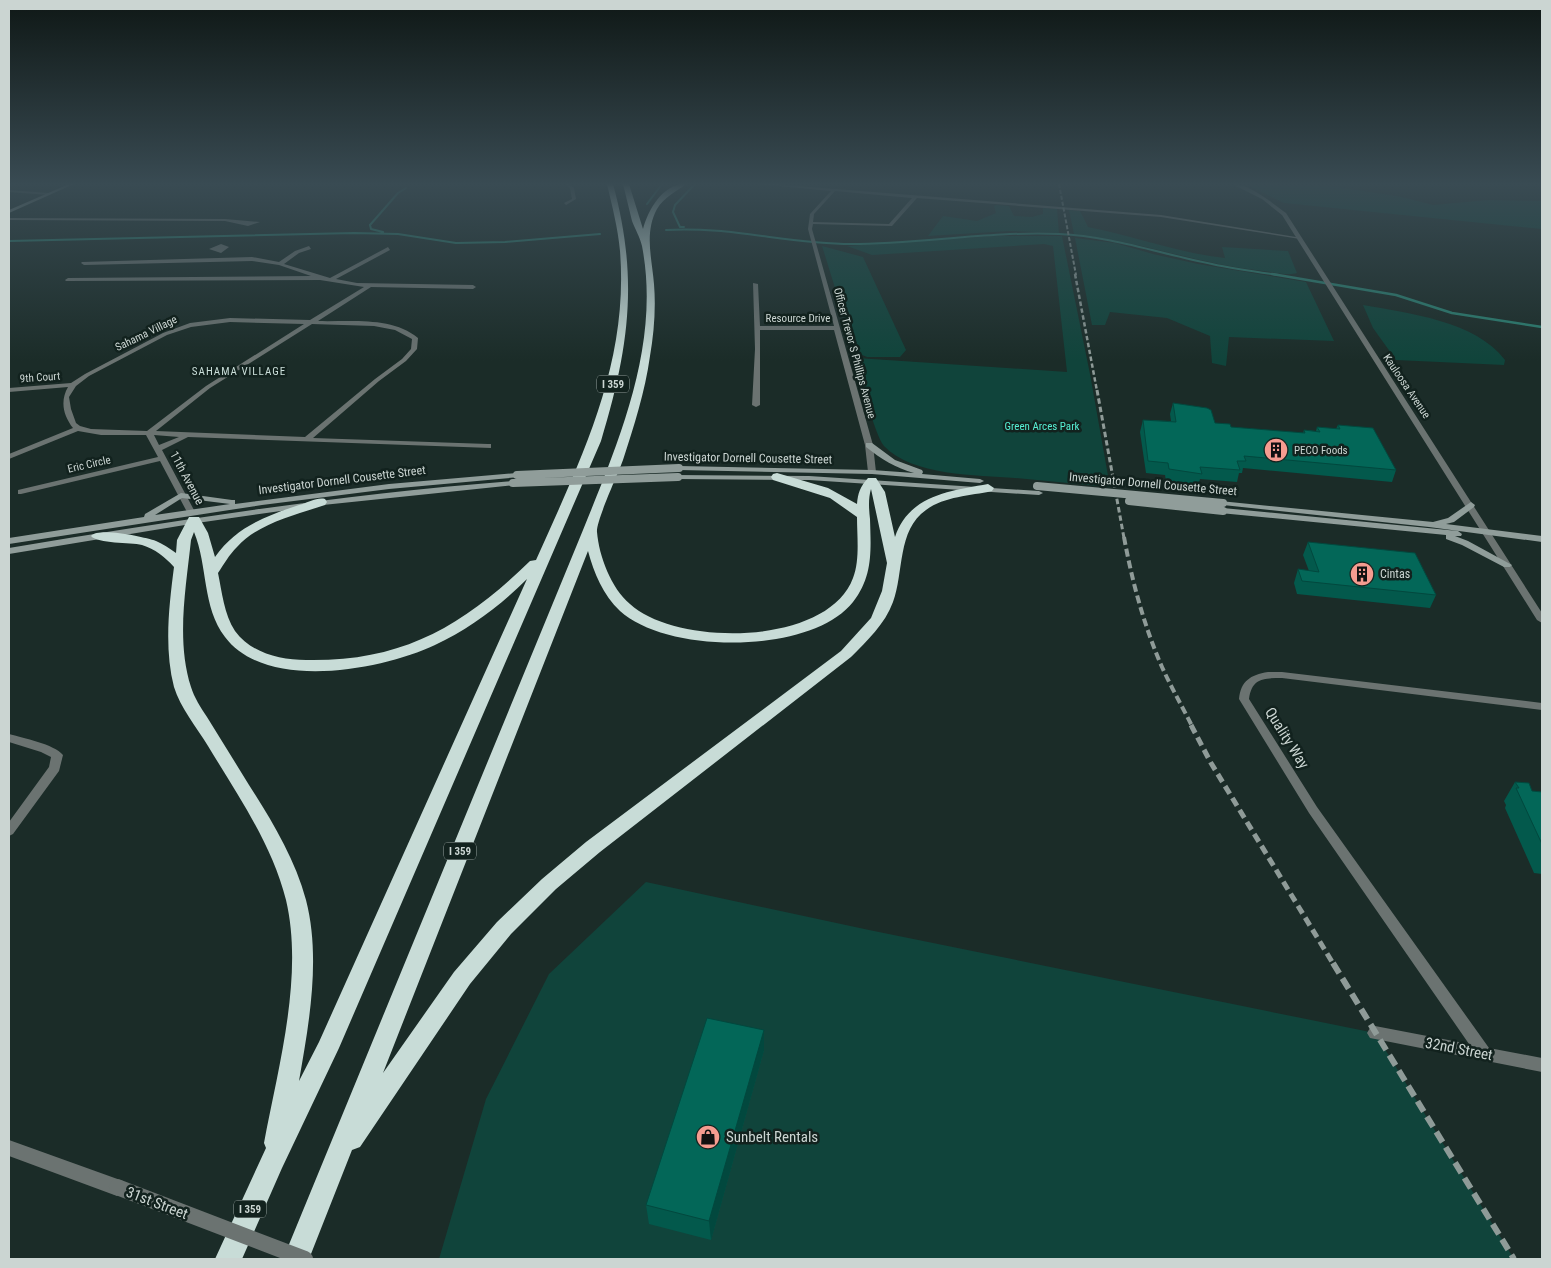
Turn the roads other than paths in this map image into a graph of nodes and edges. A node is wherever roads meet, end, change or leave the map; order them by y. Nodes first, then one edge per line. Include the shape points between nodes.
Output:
1 (624, 243) edge
2 (645, 243) edge
3 (815, 243) edge
4 (1303, 243) edge
5 (309, 248) dead end
6 (388, 249) dead end
7 (218, 252) dead end
8 (107, 254) dead end
9 (209, 259) junction
10 (94, 262) junction
11 (84, 263) dead end
12 (280, 264) junction
13 (321, 278) junction
14 (68, 280) dead end
15 (330, 280) junction
16 (755, 284) dead end
17 (369, 286) junction
18 (473, 287) dead end
19 (314, 322) junction
20 (758, 328) junction
21 (838, 328) junction
22 (73, 385) junction
23 (9, 390) edge
24 (756, 405) dead end
25 (77, 429) junction
26 (149, 433) junction
27 (190, 435) junction
28 (306, 440) junction
29 (869, 445) junction
30 (488, 446) dead end
31 (158, 449) junction
32 (9, 457) edge
33 (162, 458) junction
34 (678, 473) junction
35 (777, 477) junction
36 (872, 477) junction
37 (942, 478) junction
38 (515, 479) junction
39 (988, 488) junction
40 (1038, 489) junction
41 (21, 492) dead end
42 (181, 495) junction
43 (321, 502) junction
44 (255, 503) junction
45 (1471, 504) junction
46 (1223, 507) junction
47 (193, 516) junction
48 (863, 516) junction
49 (142, 519) junction
50 (1430, 524) junction
51 (590, 530) junction
52 (1436, 532) junction
53 (1488, 533) junction
54 (98, 536) junction
55 (1542, 538) edge
56 (9, 542) edge
57 (9, 551) edge
58 (543, 555) junction
59 (893, 564) junction
60 (180, 565) junction
61 (1507, 565) junction
62 (212, 572) junction
63 (1542, 620) edge
64 (1542, 706) edge
65 (9, 738) edge
66 (9, 831) edge
67 (1375, 1033) dead end
68 (1484, 1053) junction
69 (1542, 1065) edge
70 (9, 1148) edge
71 (273, 1159) junction
72 (330, 1172) junction
73 (228, 1259) edge
74 (296, 1259) edge
75 (305, 1259) edge

1 - 58 highway, I 359 via 626,317 619,360 595,441
2 - 51 highway, I 359 via 650,302 641,386 626,441
3 - 21 street, Officer Trevor S Phillips Avenue
4 - 45 street, Kauloosa Avenue
5 - 12 street
6 - 15 street
7 - 9 street
8 - 10 street
9 - 10 street
9 - 12 street via 252,259
10 - 11 street
12 - 13 street
13 - 14 street
13 - 15 street
15 - 17 street
16 - 20 street, Resource Drive
17 - 18 street
17 - 19 street
19 - 22 street, Sahama Village via 230,320 190,325 165,334
19 - 26 street via 208,387
19 - 28 street, Sahama Village via 390,326 408,332 416,342 404,360
20 - 21 street, Resource Drive
20 - 24 street, Resource Drive
21 - 29 street, Officer Trevor S Phillips Avenue
22 - 23 street, 9th Court
22 - 25 street via 66,401
25 - 26 street
25 - 32 street
26 - 27 street
26 - 31 street, 11th Avenue
27 - 28 street
27 - 31 street, 11th Avenue
28 - 30 street
29 - 36 street, Officer Trevor S Phillips Avenue
29 - 37 main road via 900,466
31 - 33 street, 11th Avenue
33 - 41 street, Eric Circle
33 - 42 street, 11th Avenue
34 - 35 main road, Investigator Dornell Cousette Street
34 - 36 main road, Investigator Dornell Cousette Street
34 - 38 main road, Investigator Dornell Cousette Street, bridge
35 - 36 main road, Investigator Dornell Cousette Street
35 - 48 highway via 831,492
36 - 37 main road, Investigator Dornell Cousette Street
36 - 39 main road, Investigator Dornell Cousette Street
36 - 48 highway via 864,491
36 - 59 highway via 879,492
37 - 40 main road, Investigator Dornell Cousette Street
38 - 43 main road, Investigator Dornell Cousette Street
38 - 44 main road, Investigator Dornell Cousette Street via 343,491
39 - 40 main road, Investigator Dornell Cousette Street
39 - 59 highway via 945,497 922,506 906,523
40 - 46 main road, Investigator Dornell Cousette Street, bridge
42 - 44 main road via 222,502
42 - 47 street, 11th Avenue
42 - 49 main road
43 - 47 main road, Investigator Dornell Cousette Street
43 - 62 highway via 251,530 232,544
44 - 47 main road, Investigator Dornell Cousette Street
45 - 50 main road via 1451,520
45 - 53 street, Kauloosa Avenue
46 - 50 main road, Investigator Dornell Cousette Street
46 - 52 main road, Investigator Dornell Cousette Street
47 - 49 main road, Investigator Dornell Cousette Street
47 - 54 main road, Investigator Dornell Cousette Street
47 - 60 highway via 184,540
47 - 62 highway via 204,534
48 - 51 highway via 864,539 858,584 840,607 820,620 794,630 733,639 672,631 646,622 626,610 604,580
49 - 56 main road, Investigator Dornell Cousette Street
50 - 53 main road, Investigator Dornell Cousette Street
51 - 72 highway, I 359
52 - 53 main road, Investigator Dornell Cousette Street via 1474,536
52 - 61 main road
53 - 55 main road, Investigator Dornell Cousette Street
53 - 61 street, Kauloosa Avenue
54 - 57 main road, Investigator Dornell Cousette Street
54 - 60 highway via 156,544 169,552
58 - 62 highway via 512,588 484,611 448,633 420,647 388,657 320,667 273,661 253,655 242,647 220,618
58 - 71 highway, I 359 via 328,1048
59 - 72 highway via 892,583 884,607 868,631 846,654 593,847 504,928 462,978
60 - 71 highway via 176,637 183,689 283,864 298,914 302,962 298,1019
61 - 63 street, Kauloosa Avenue
64 - 68 street, Quality Way via 1282,675 1265,675 1251,680 1244,688 1244,699 1313,810
65 - 66 street via 57,755 55,768
67 - 68 street, 32nd Street
68 - 69 street, 32nd Street
70 - 75 street, 31st Street, bridge
71 - 73 highway, I 359
72 - 74 highway, I 359

